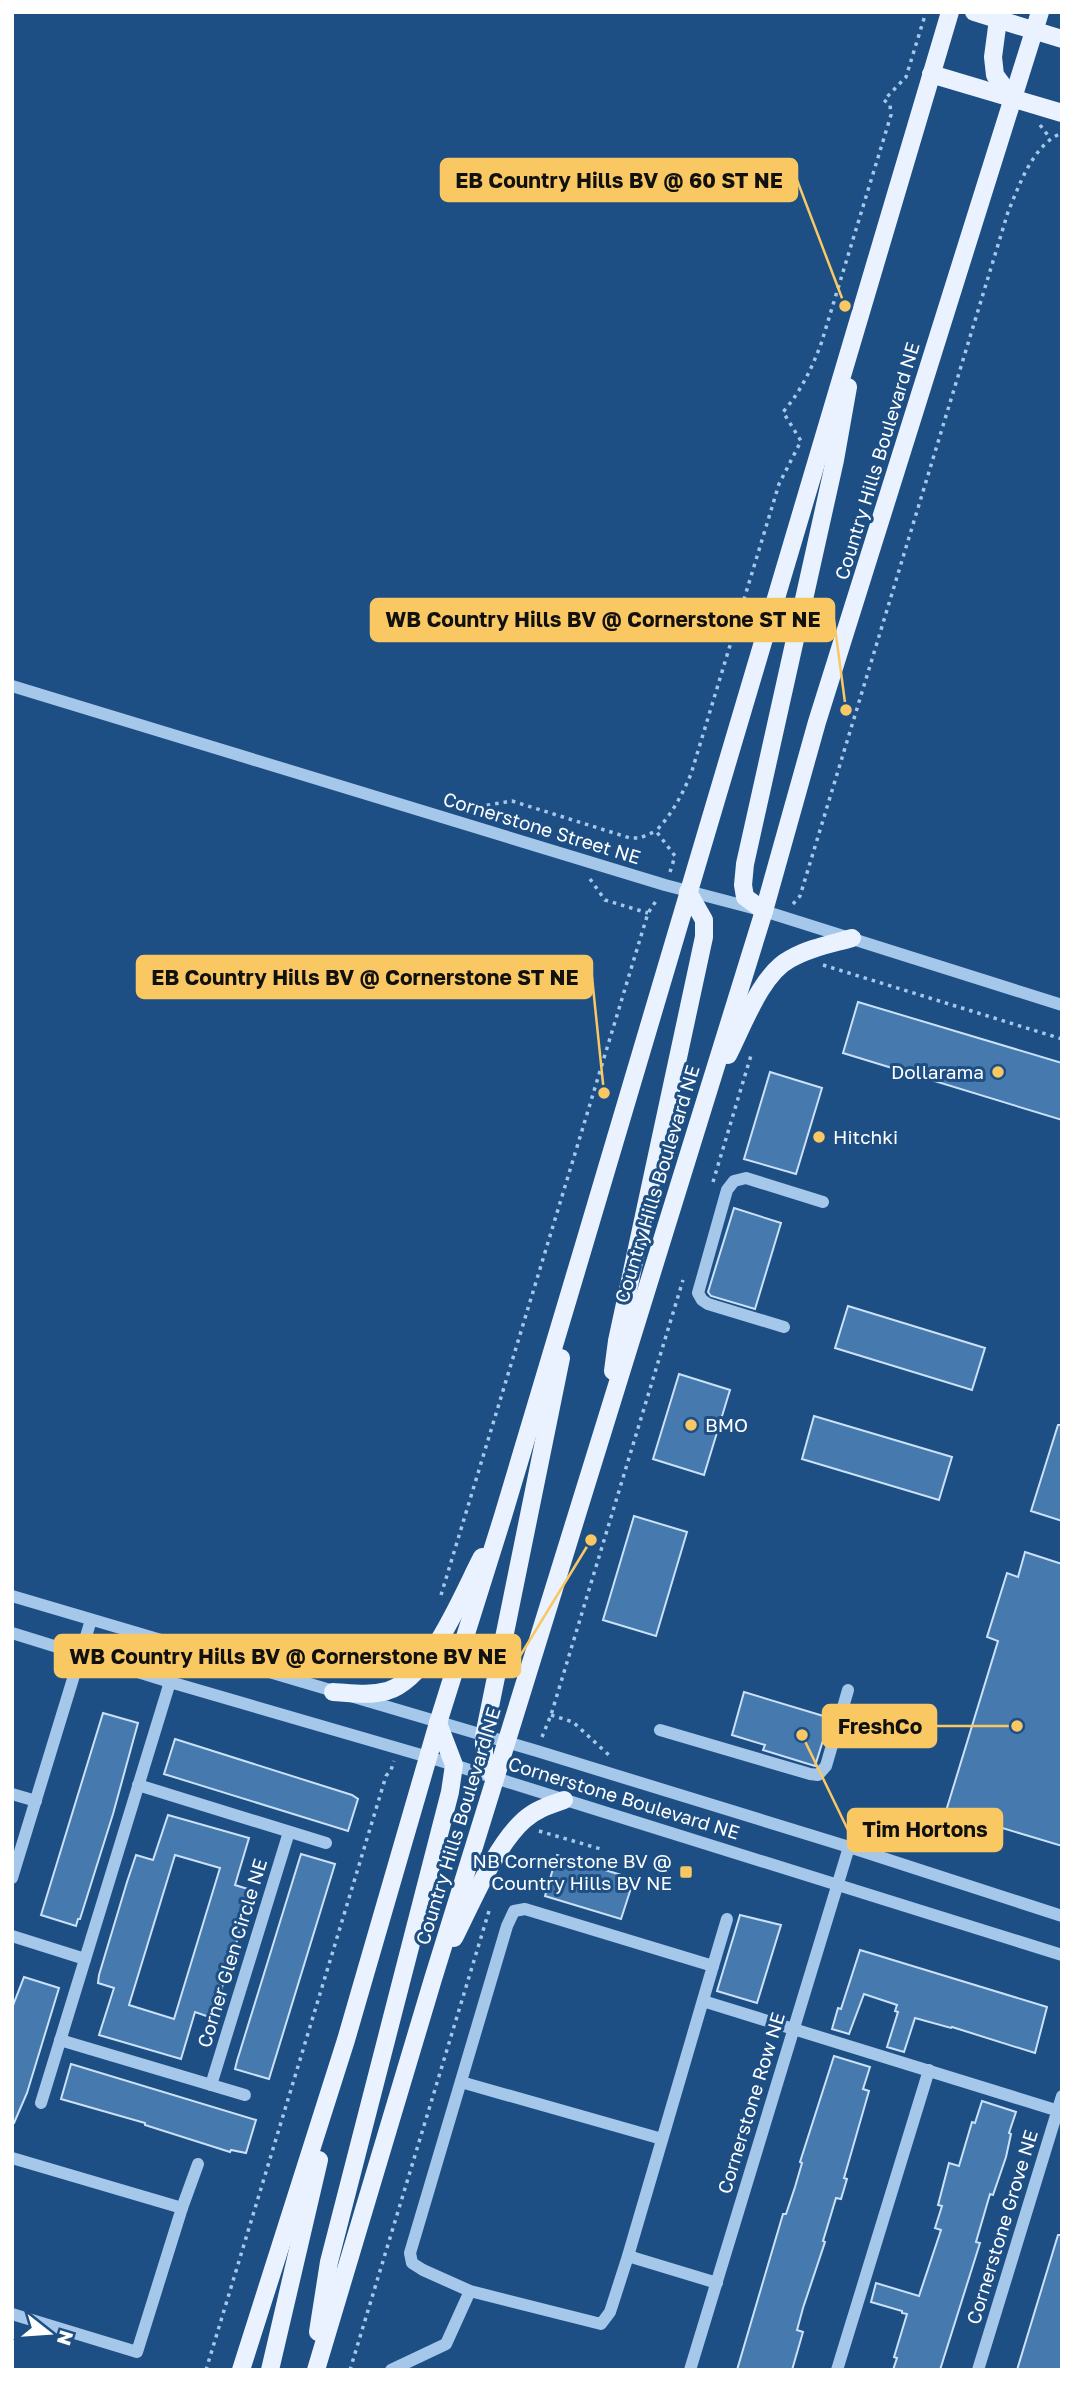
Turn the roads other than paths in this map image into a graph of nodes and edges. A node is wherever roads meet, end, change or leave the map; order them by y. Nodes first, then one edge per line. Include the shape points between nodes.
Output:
1 (950, 12) edge
2 (974, 12) edge
3 (1040, 12) edge
4 (998, 16) edge
5 (1034, 30) junction
6 (1062, 39) edge
7 (931, 74) junction
8 (1013, 99) junction
9 (1062, 113) edge
10 (864, 301) junction
11 (12, 686) edge
12 (688, 892) junction
13 (764, 911) junction
14 (852, 938) junction
15 (1062, 1005) edge
16 (698, 1122) junction
17 (824, 1202) dead end
18 (584, 1245) junction
19 (784, 1327) dead end
20 (607, 1416) junction
21 (503, 1516) junction
22 (12, 1596) edge
23 (91, 1620) junction
24 (12, 1633) edge
25 (81, 1655) junction
26 (170, 1682) junction
27 (848, 1690) dead end
28 (333, 1692) junction
29 (438, 1723) junction
30 (660, 1730) dead end
31 (484, 1736) junction
32 (506, 1742) junction
33 (428, 1757) junction
34 (454, 1765) junction
35 (495, 1779) junction
36 (138, 1785) junction
37 (12, 1794) edge
38 (564, 1800) junction
39 (36, 1801) junction
40 (289, 1832) junction
41 (326, 1843) dead end
42 (849, 1847) junction
43 (12, 1878) edge
44 (838, 1884) junction
45 (1062, 1916) edge
46 (727, 1919) dead end
47 (12, 1936) edge
48 (1062, 1955) edge
49 (85, 1959) junction
50 (713, 1966) junction
51 (433, 1979) junction
52 (704, 2001) junction
53 (794, 2028) junction
54 (60, 2040) junction
55 (346, 2040) junction
56 (929, 2070) junction
57 (461, 2082) junction
58 (211, 2085) junction
59 (244, 2095) dead end
60 (1062, 2096) edge
61 (41, 2104) dead end
62 (1060, 2111) edge
63 (662, 2139) junction
64 (12, 2158) edge
65 (198, 2164) dead end
66 (182, 2208) junction
67 (628, 2256) junction
68 (717, 2283) junction
69 (470, 2291) junction
70 (12, 2314) edge
71 (411, 2366) edge
72 (241, 2370) edge
73 (270, 2370) edge
74 (314, 2370) edge
75 (391, 2370) edge
76 (691, 2370) edge
77 (837, 2370) edge
78 (978, 2370) edge

1 - 7 main road
2 - 4 main road
3 - 5 main road, Country Hills Boulevard NE
4 - 5 main road
4 - 8 main road via 995,75
5 - 6 main road
5 - 8 main road, Country Hills Boulevard NE
7 - 8 main road
7 - 10 main road
8 - 9 main road
8 - 13 main road, Country Hills Boulevard NE via 817,722
10 - 12 main road
10 - 13 main road via 835,460 745,864 745,897
11 - 12 street, Cornerstone Street NE
12 - 13 street, Cornerstone Street NE
12 - 18 main road
12 - 20 main road via 704,920 704,937 617,1340
13 - 14 street, Cornerstone Street NE
13 - 16 main road, Country Hills Boulevard NE
14 - 15 street, Cornerstone Street NE
14 - 16 main road via 809,950 774,971
16 - 20 main road, Country Hills Boulevard NE
17 - 19 street via 746,1178 734,1181 727,1190 698,1293 708,1304
18 - 21 main road
18 - 31 main road
20 - 32 main road, Country Hills Boulevard NE
21 - 28 main road via 426,1661 387,1691
21 - 29 main road
22 - 23 street, Cornerstone Boulevard NE
23 - 25 street
23 - 28 street, Cornerstone Boulevard NE
24 - 25 street, Cornerstone Boulevard NE
25 - 26 street, Cornerstone Boulevard NE
25 - 39 street
26 - 33 street, Cornerstone Boulevard NE
26 - 36 street
27 - 30 street via 826,1766 818,1775
28 - 29 street, Cornerstone Boulevard NE
29 - 31 street, Cornerstone Boulevard NE
29 - 33 main road
29 - 34 main road
31 - 32 street, Cornerstone Boulevard NE
31 - 35 main road via 484,1764
32 - 35 main road, Country Hills Boulevard NE
32 - 42 street, Cornerstone Boulevard NE
33 - 34 street, Cornerstone Boulevard NE
33 - 55 main road
34 - 35 street, Cornerstone Boulevard NE
34 - 74 main road via 329,2262
35 - 38 street, Cornerstone Boulevard NE
35 - 51 main road, Country Hills Boulevard NE
36 - 40 street
36 - 49 street
37 - 39 street
38 - 44 street, Cornerstone Boulevard NE
38 - 51 main road via 524,1820 496,1858
39 - 43 street
40 - 41 street
40 - 58 street, Corner Glen Circle NE
42 - 44 street, Cornerstone Row NE
42 - 45 street, Cornerstone Boulevard NE
44 - 48 street, Cornerstone Boulevard NE
44 - 53 street, Cornerstone Row NE
46 - 50 street
47 - 49 street
49 - 54 street
50 - 52 street
50 - 57 street via 525,1909 513,1911
51 - 74 main road, Country Hills Boulevard NE
52 - 53 street
52 - 63 street
53 - 56 street
53 - 68 street, Cornerstone Row NE
54 - 58 street
54 - 61 street
55 - 72 main road
55 - 73 main road
56 - 62 street
56 - 77 street
57 - 63 street
57 - 69 street via 410,2253 412,2263 423,2270
58 - 59 street
60 - 62 street, Cornerstone Grove NE
62 - 78 street, Cornerstone Grove NE
63 - 67 street
64 - 66 street
65 - 66 street
66 - 70 street via 137,2352
67 - 68 street
67 - 69 street via 610,2312 601,2324
68 - 76 street, Cornerstone Row NE
69 - 71 street via 446,2344
71 - 75 street

